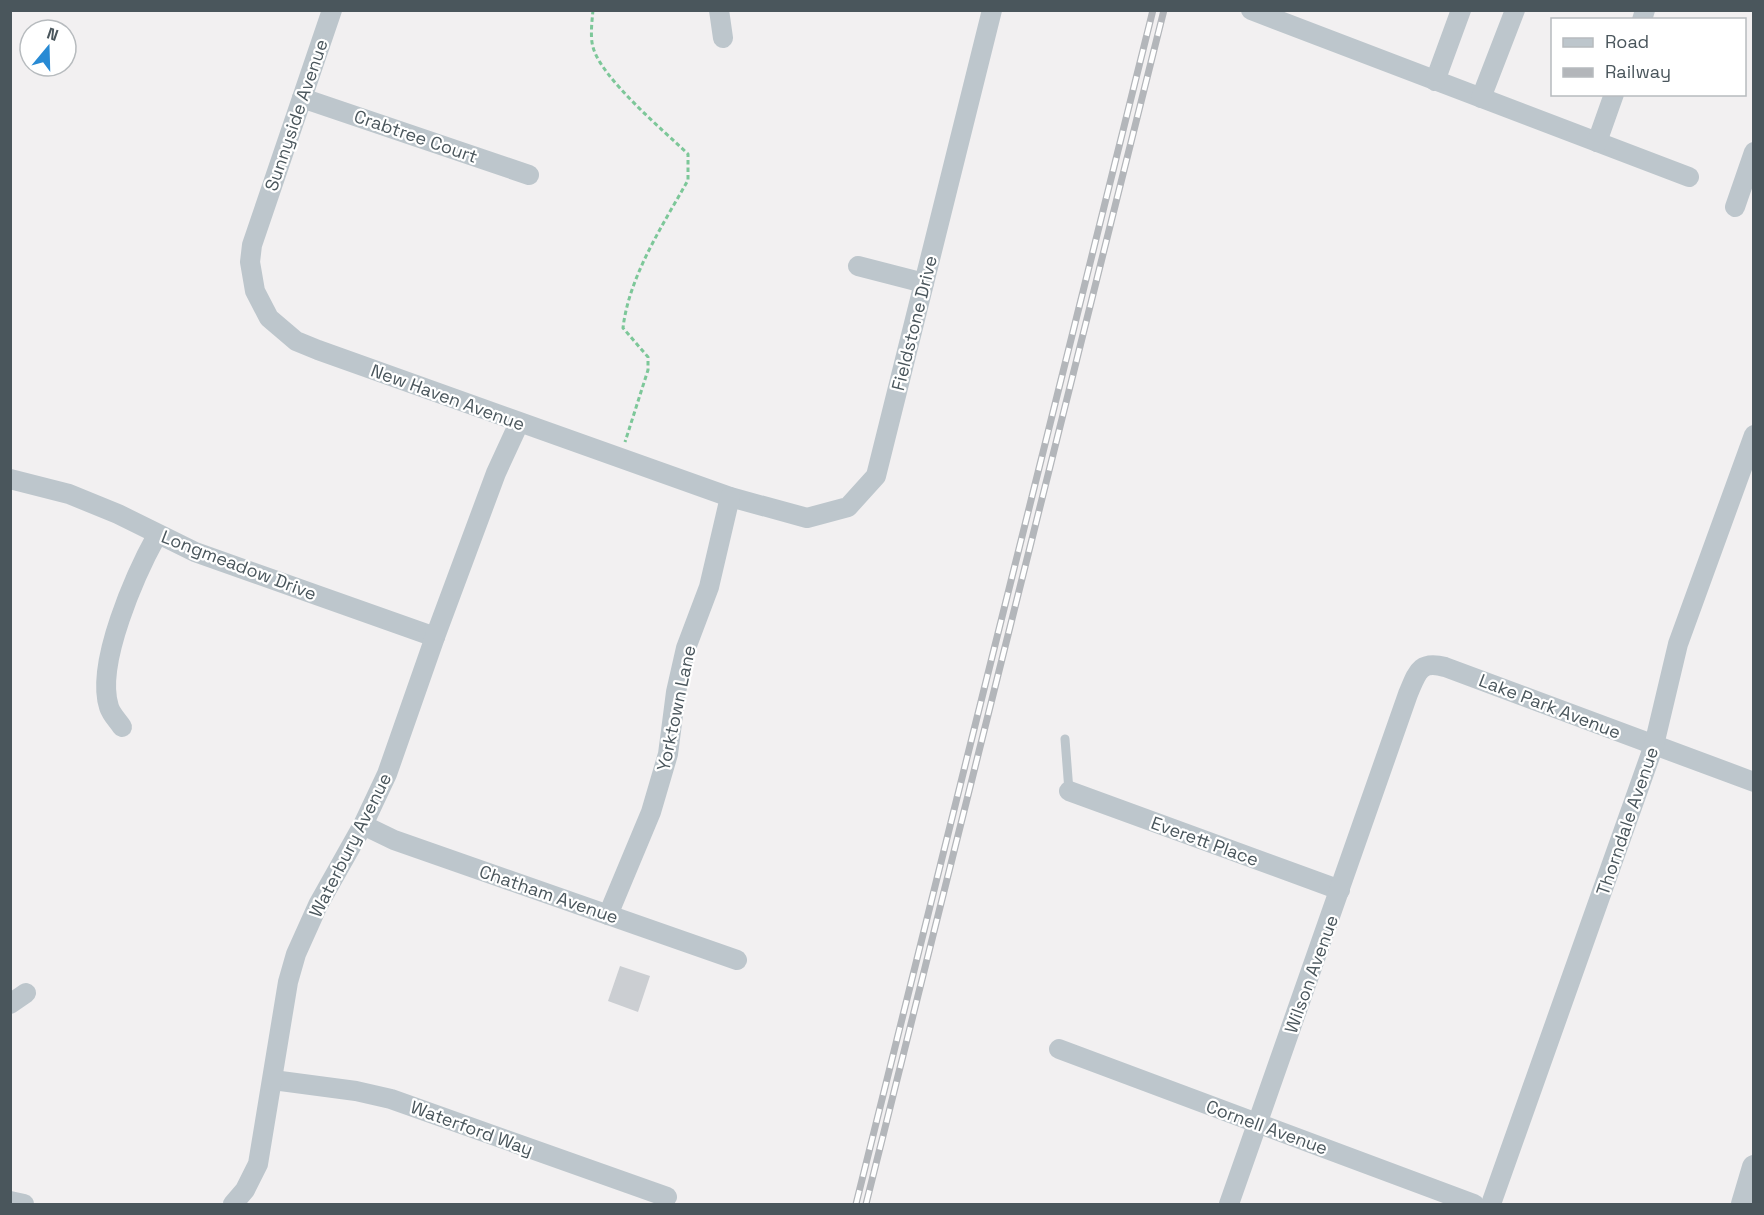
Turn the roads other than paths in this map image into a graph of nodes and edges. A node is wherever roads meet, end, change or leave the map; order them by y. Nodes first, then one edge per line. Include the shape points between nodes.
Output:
1 (332, 10) edge
2 (719, 10) edge
3 (992, 10) edge
4 (1251, 10) edge
5 (1461, 10) edge
6 (1515, 10) edge
7 (723, 38) dead end
8 (1435, 81) junction
9 (1613, 96) edge
10 (302, 98) junction
11 (1481, 98) junction
12 (1597, 142) junction
13 (1754, 152) edge
14 (529, 175) dead end
15 (1689, 177) dead end
16 (1735, 207) dead end
17 (260, 220) joint
18 (858, 266) dead end
19 (924, 283) junction
20 (519, 423) junction
21 (1754, 435) edge
22 (10, 479) edge
23 (730, 497) junction
24 (157, 535) junction
25 (435, 637) junction
26 (122, 727) dead end
27 (1065, 739) dead end
28 (1391, 742) joint
29 (1654, 745) junction
30 (1754, 782) edge
31 (1069, 791) joint
32 (363, 825) junction
33 (1340, 890) junction
34 (608, 915) junction
35 (737, 960) dead end
36 (1059, 1049) dead end
37 (273, 1080) junction
38 (1258, 1124) junction
39 (1754, 1167) edge
40 (667, 1197) dead end
41 (10, 1201) edge
42 (24, 1204) edge
43 (233, 1204) edge
44 (1229, 1204) edge
45 (1474, 1204) edge
46 (1491, 1204) edge
47 (1743, 1204) edge

1 - 10 street, Sunnyside Avenue
2 - 7 street
3 - 19 street, Fieldstone Drive
4 - 8 street
5 - 8 street
6 - 11 street
8 - 11 street
9 - 12 street
10 - 14 street, Crabtree Court
10 - 17 street, Sunnyside Avenue
11 - 12 street
12 - 15 street
13 - 16 street
17 - 20 street, New Haven Avenue via 250,262 255,291 281,331 318,350
18 - 19 street
19 - 23 street, Fieldstone Drive via 876,476 848,507 807,518
20 - 23 street, New Haven Avenue
20 - 25 street, Waterbury Avenue via 496,473
21 - 29 street, Thorndale Avenue via 1678,644
22 - 24 street, Longmeadow Drive via 69,494
23 - 34 street, Yorktown Lane via 709,587 686,648 668,754 651,812
24 - 25 street, Longmeadow Drive
24 - 26 street via 123,605 115,635 109,707
25 - 32 street, Waterbury Avenue via 387,774
27 - 31 lane
28 - 29 street, Lake Park Avenue via 1418,672 1433,664
28 - 33 street, Wilson Avenue
29 - 30 street, Lake Park Avenue
29 - 46 street, Thorndale Avenue
31 - 33 street, Everett Place
32 - 34 street, Chatham Avenue via 394,840
32 - 37 street, Waterbury Avenue via 327,887 296,954
33 - 38 street, Wilson Avenue
34 - 35 street, Chatham Avenue
36 - 38 street, Cornell Avenue
37 - 40 street, Waterford Way via 391,1099
37 - 43 street, Waterbury Avenue via 258,1164 252,1180
38 - 44 street, Wilson Avenue
38 - 45 street, Cornell Avenue
39 - 47 street
41 - 42 street

